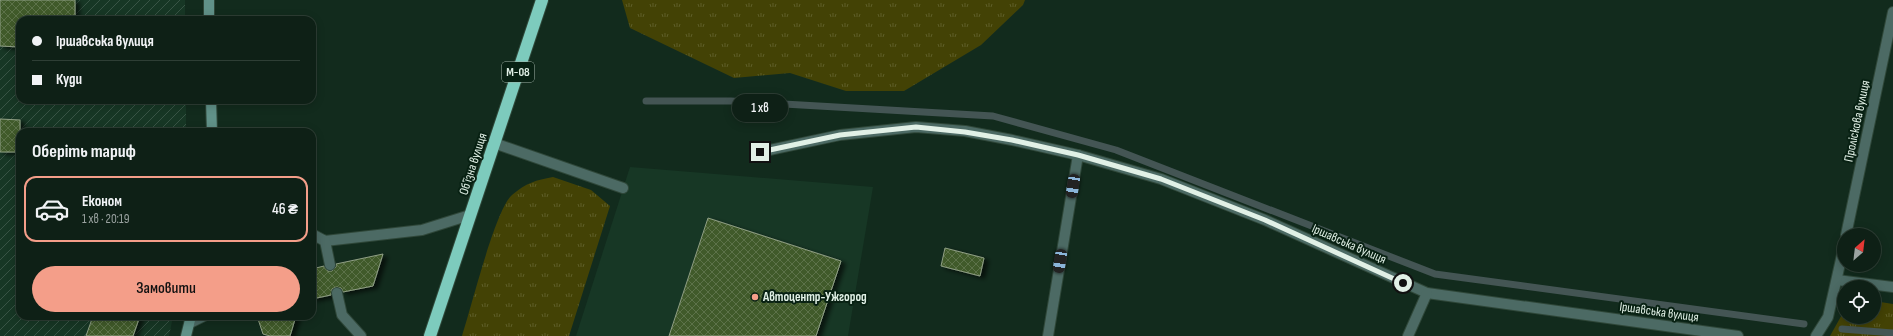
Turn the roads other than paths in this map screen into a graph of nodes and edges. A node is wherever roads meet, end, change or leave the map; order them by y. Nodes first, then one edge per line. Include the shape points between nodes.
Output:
1 (542, 0) edge
2 (209, 2) edge
3 (1893, 12) edge
4 (209, 16) edge
5 (211, 104) edge
6 (212, 128) edge
7 (494, 144) junction
8 (760, 152) dead end
9 (1078, 155) junction
10 (623, 188) dead end
11 (470, 215) junction
12 (1847, 228) edge
13 (316, 236) edge
14 (325, 241) junction
15 (330, 265) dead end
16 (1839, 272) edge
17 (1837, 280) joint
18 (1881, 286) edge
19 (1893, 287) edge
20 (1427, 293) junction
21 (337, 294) dead end
22 (191, 320) edge
23 (186, 336) edge
24 (361, 336) edge
25 (430, 336) edge
26 (1048, 336) edge
27 (1408, 336) edge
28 (1738, 336) edge
29 (1816, 336) edge

1 - 7 highway, Обʼїзна вулиця / М-08
2 - 4 street
3 - 12 street, Проліскова вулиця
5 - 6 street
7 - 10 street
7 - 11 highway, Обʼїзна вулиця / М-08
8 - 9 street, Іршавська вулиця via 840,135 916,127 1012,140
9 - 20 street, Іршавська вулиця via 1161,179 1265,220
9 - 26 street
11 - 14 street via 422,230
11 - 25 highway, Обʼїзна вулиця / М-08
13 - 14 street
14 - 15 street
16 - 17 street
17 - 29 street via 1828,317
18 - 19 street
20 - 27 street
20 - 28 street, Іршавська вулиця
21 - 24 street via 342,315
22 - 23 street

